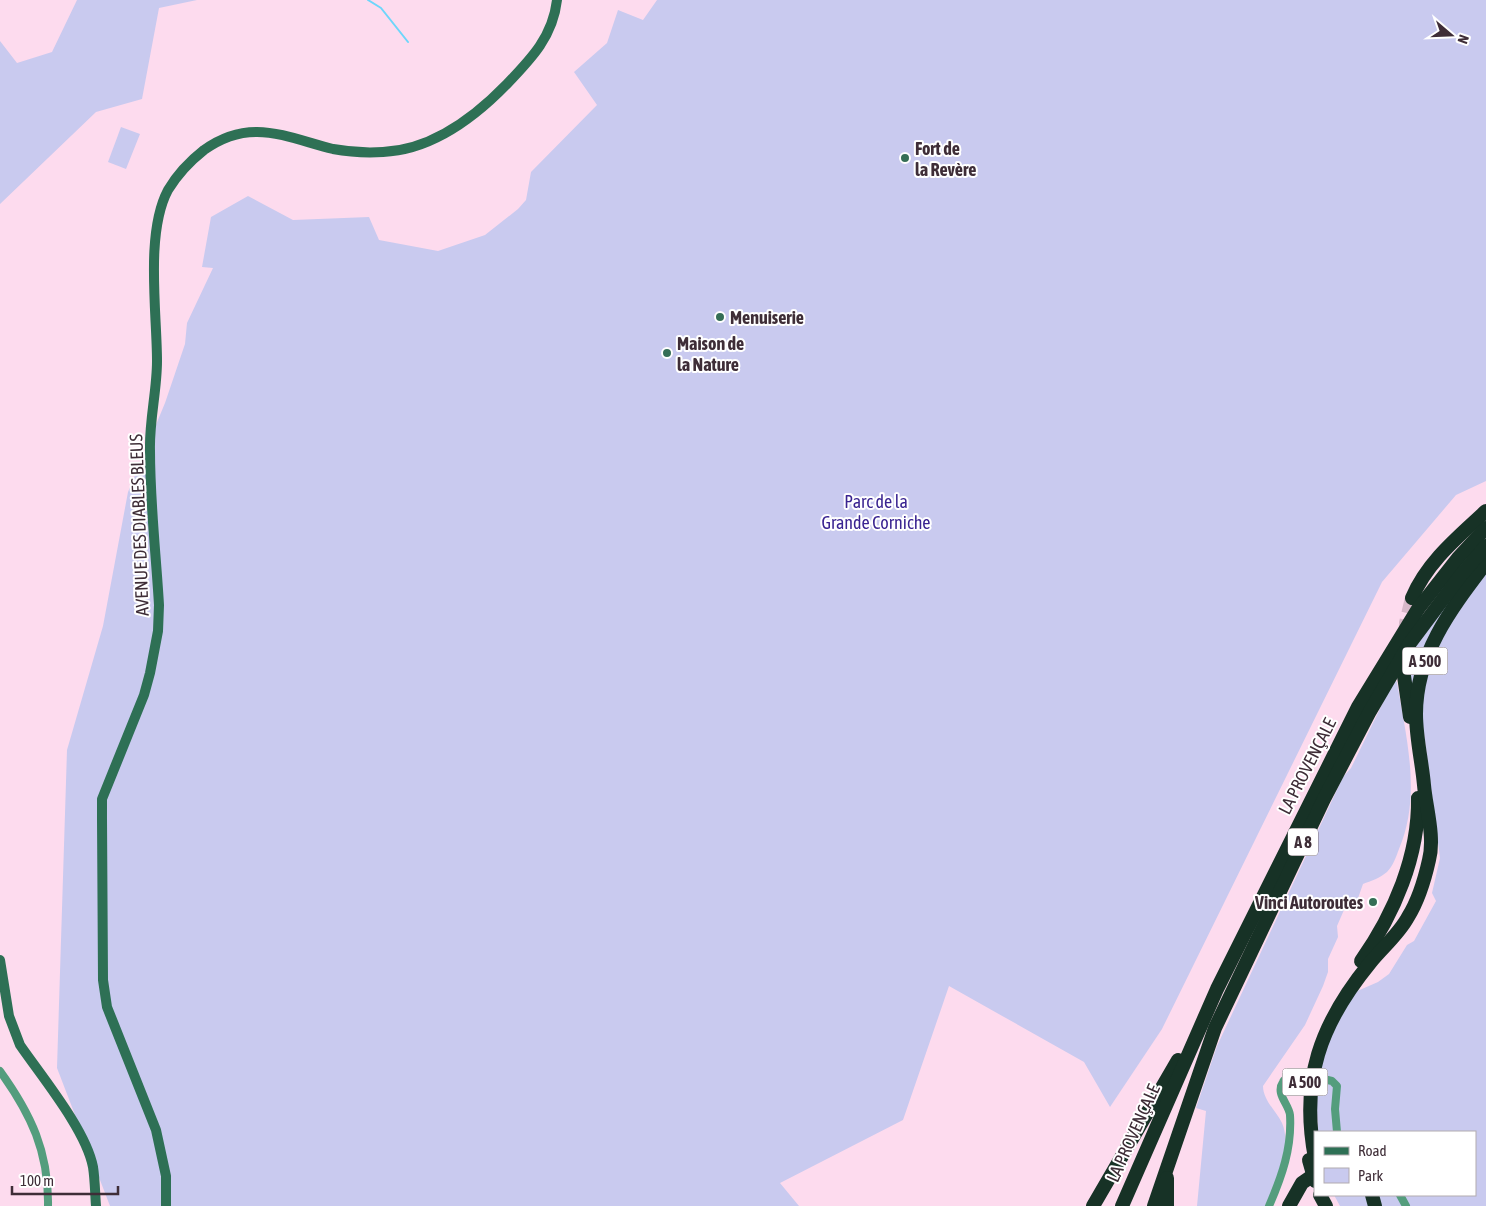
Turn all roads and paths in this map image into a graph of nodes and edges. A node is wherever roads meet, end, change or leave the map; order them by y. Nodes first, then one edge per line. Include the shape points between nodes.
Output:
1 (557, 0) edge
2 (1486, 511) edge
3 (1486, 528) edge
4 (1486, 546) edge
5 (1486, 563) edge
6 (1412, 598) tunnel mouth
7 (1404, 676) tunnel mouth
8 (0, 960) edge
9 (1207, 1012) junction
10 (0, 1071) edge
11 (1300, 1076) dead end
12 (1319, 1078) dead end
13 (1337, 1131) edge
14 (1313, 1159) edge
15 (1168, 1164) junction
16 (1314, 1175) edge
17 (48, 1206) edge
18 (96, 1206) edge
19 (166, 1206) edge
20 (1093, 1206) edge
21 (1122, 1206) edge
22 (1154, 1206) edge
23 (1167, 1206) edge
24 (1269, 1206) edge
25 (1290, 1206) edge

1 - 19 main road, AVENUE DES DIABLES BLEUS via 550,32 538,50 502,90 450,132 386,152 348,152 272,132 253,130 236,133 196,156 178,175 160,212 155,262 157,388 150,450 158,631 144,695 102,799 103,980 107,1007 156,1130 166,1176
2 - 6 highway via 1434,562
3 - 9 highway, LA PROVENÇALE / A 8 via 1418,609 1377,672 1288,844
4 - 15 highway, LA PROVENÇALE / A 8 via 1428,617 1402,656 1324,799 1214,1028
5 - 14 highway, A 500 via 1444,622 1423,666 1416,715 1430,837 1429,861 1408,918 1341,1001 1322,1038 1313,1071 1310,1100
7 - 14 highway, A 500 via 1418,776 1414,842 1386,921 1338,995 1314,1042 1303,1102 1305,1139
8 - 18 main road via 13,1030 87,1149 93,1166
9 - 20 highway
9 - 21 highway, LA PROVENÇALE / A 8
10 - 17 street via 22,1102 38,1137 48,1188
11 - 24 street via 1282,1082 1281,1093 1290,1113 1290,1142 1286,1163
12 - 13 street via 1332,1081 1337,1086
15 - 22 highway, LA PROVENÇALE / A 8
15 - 23 highway
16 - 25 highway via 1302,1183

